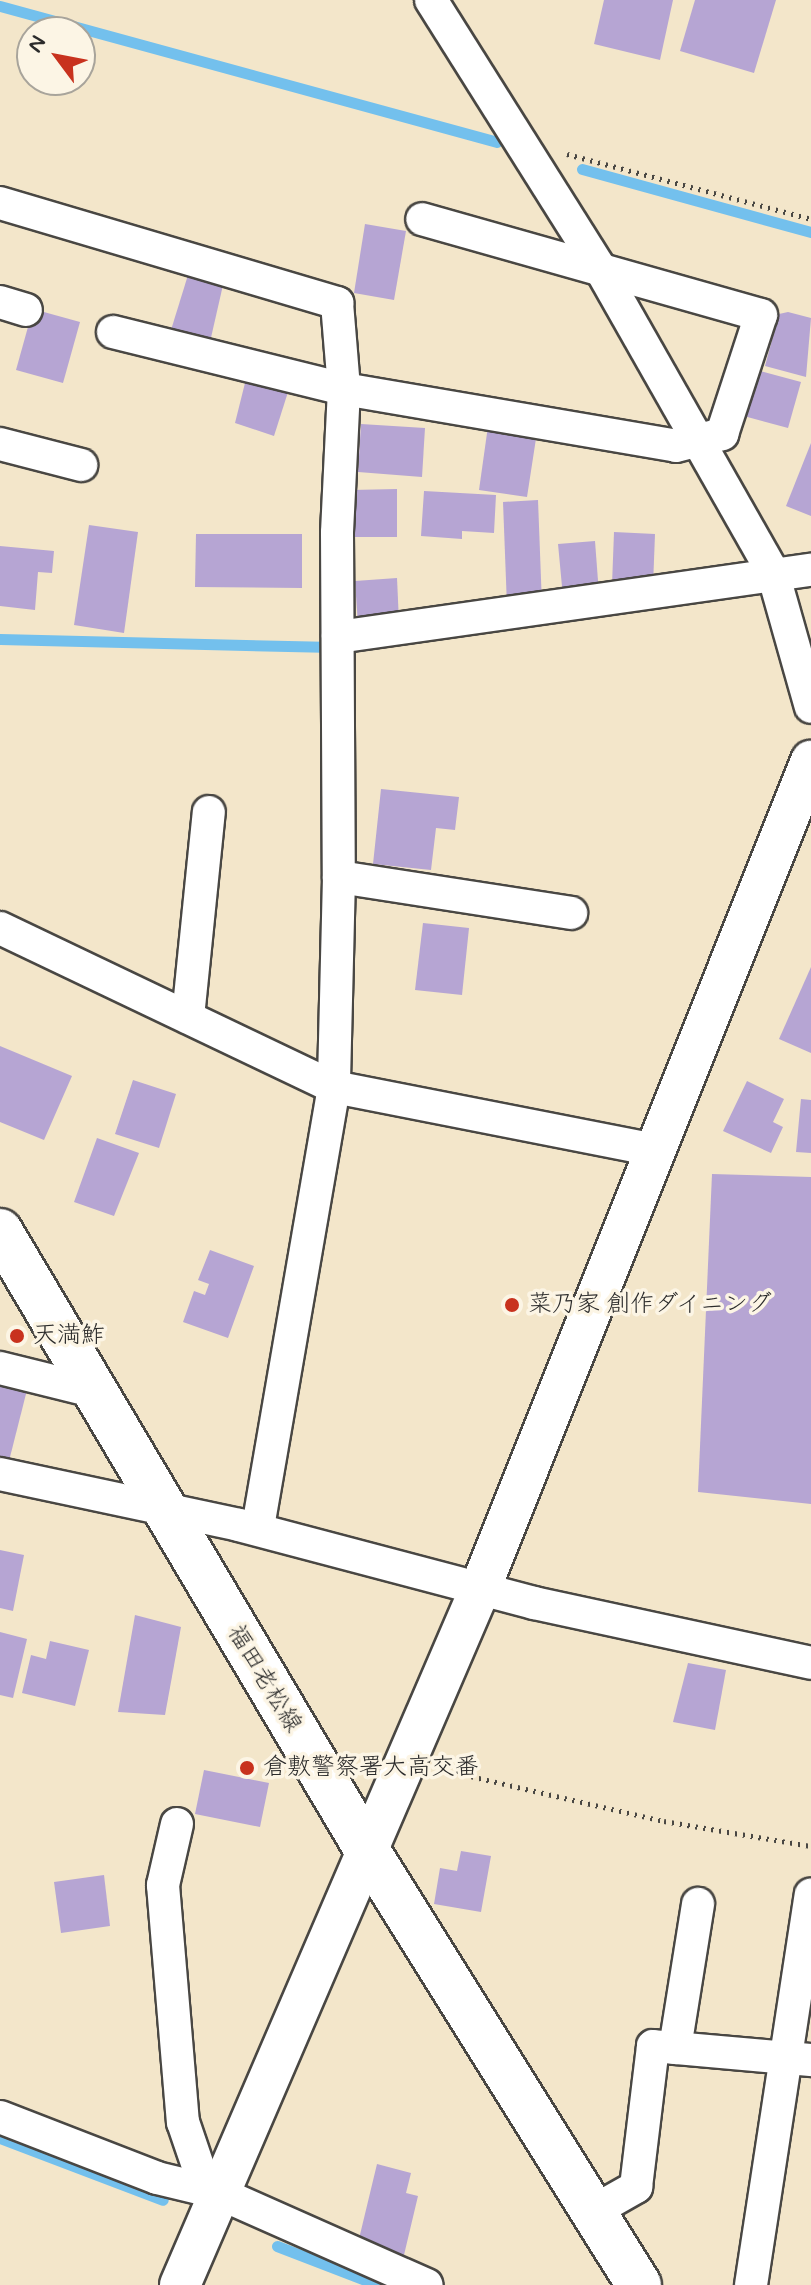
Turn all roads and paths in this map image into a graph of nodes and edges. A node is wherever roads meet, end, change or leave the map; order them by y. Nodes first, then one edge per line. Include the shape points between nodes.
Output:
1 (431, 0) edge
2 (523, 143) junction
3 (0, 203) edge
4 (422, 219) dead end
5 (811, 219) edge
6 (600, 268) junction
7 (113, 332) dead end
8 (344, 389) junction
9 (0, 444) edge
10 (700, 444) junction
11 (81, 465) dead end
12 (811, 570) edge
13 (773, 573) junction
14 (338, 637) junction
15 (811, 707) edge
16 (811, 761) edge
17 (209, 812) dead end
18 (339, 877) junction
19 (571, 913) dead end
20 (0, 928) edge
21 (188, 1017) junction
22 (334, 1087) junction
23 (656, 1150) junction
24 (0, 1231) edge
25 (0, 1368) edge
26 (97, 1392) junction
27 (0, 1474) edge
28 (165, 1510) junction
29 (258, 1529) junction
30 (480, 1589) junction
31 (811, 1663) edge
32 (407, 1761) junction
33 (177, 1824) dead end
34 (811, 1846) edge
35 (367, 1850) junction
36 (811, 1895) edge
37 (698, 1904) dead end
38 (675, 2048) junction
39 (797, 2059) edge
40 (0, 2117) edge
41 (219, 2193) junction
42 (592, 2212) junction
43 (180, 2285) edge
44 (427, 2285) edge
45 (639, 2285) edge
46 (751, 2285) edge

1 - 2 street
2 - 5 path
2 - 6 street
3 - 8 street via 337,303
4 - 6 street
6 - 10 street
6 - 10 street via 761,315 722,434
7 - 8 street
8 - 10 street via 676,446
8 - 14 street
9 - 11 street
10 - 13 street
12 - 13 street
13 - 14 street
13 - 15 street
14 - 18 street
16 - 23 street
17 - 21 street
18 - 19 street
18 - 22 street
20 - 21 street
21 - 22 street
22 - 23 street
22 - 29 street
23 - 30 street
24 - 26 main road, 福田老松線
25 - 26 street
26 - 28 main road, 福田老松線
27 - 28 street
28 - 29 street
28 - 35 main road, 福田老松線
29 - 30 street
30 - 31 street
30 - 32 street
32 - 34 path via 664,1821
32 - 35 street
33 - 41 street via 163,1885 183,2122 199,2169
35 - 41 street
35 - 42 main road, 福田老松線
36 - 39 street
37 - 38 street
38 - 39 street
38 - 42 street via 653,2046 636,2187
39 - 46 street
40 - 41 street via 157,2178
41 - 43 street
41 - 44 street
42 - 45 main road, 福田老松線

